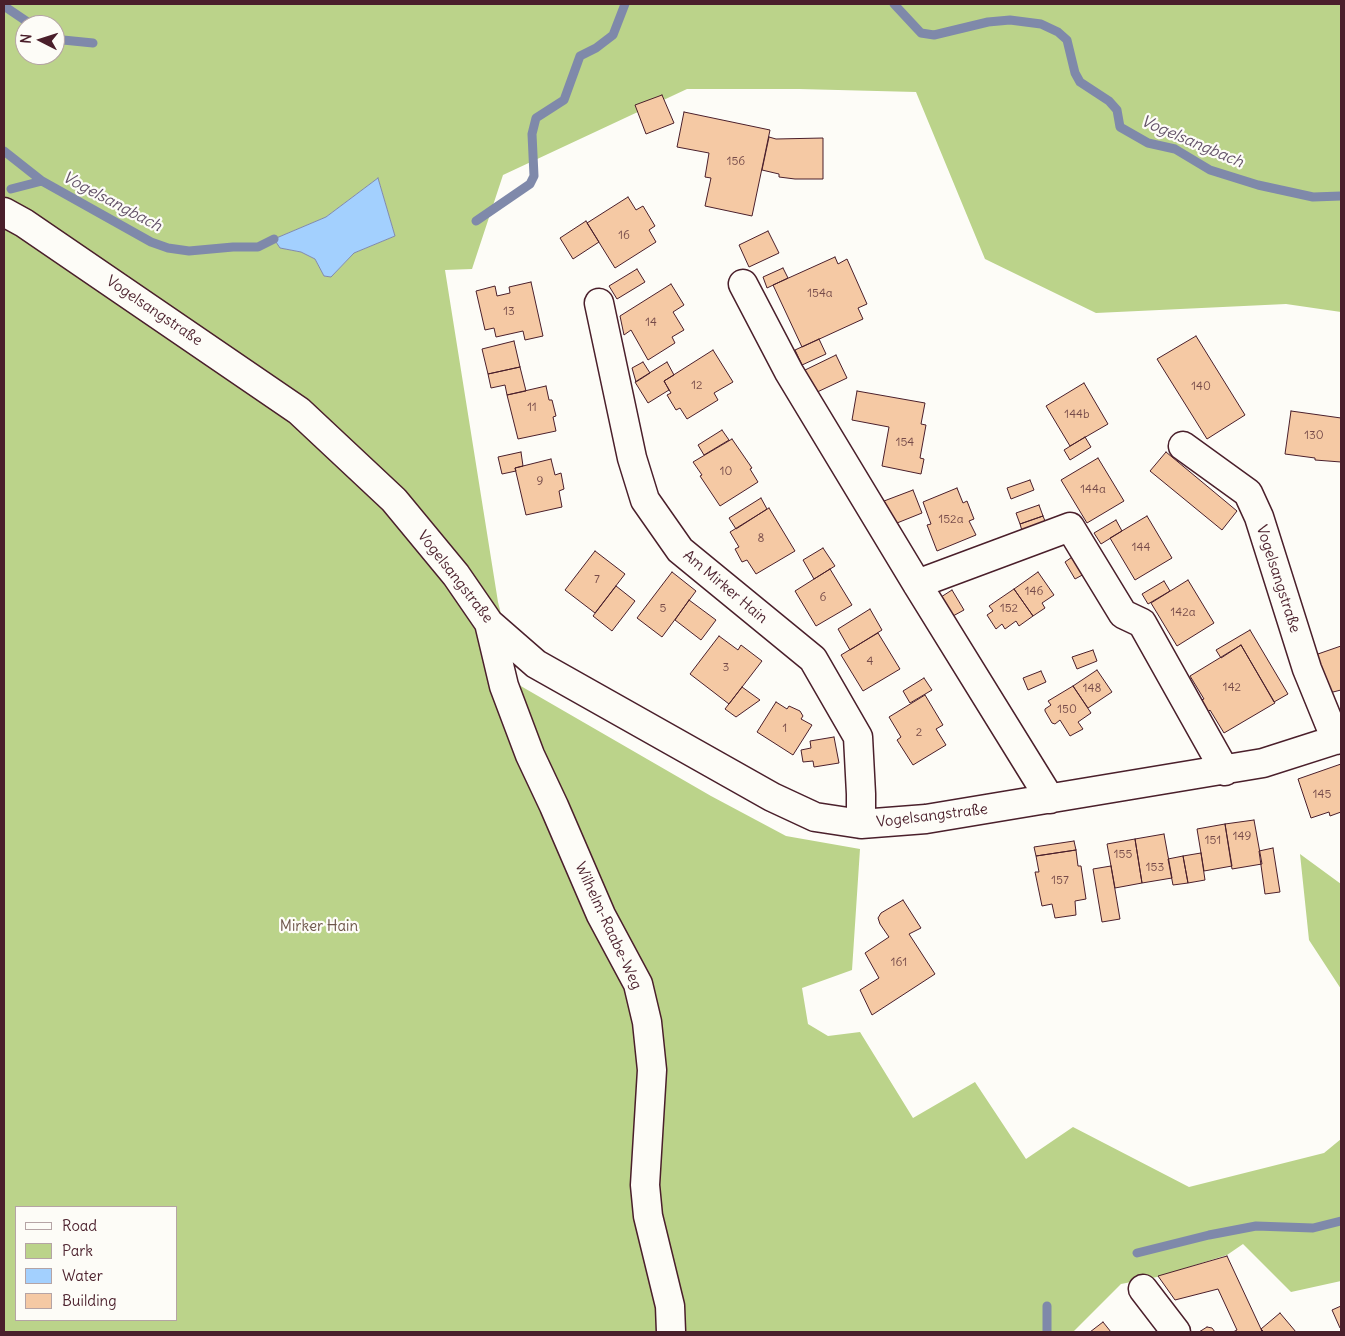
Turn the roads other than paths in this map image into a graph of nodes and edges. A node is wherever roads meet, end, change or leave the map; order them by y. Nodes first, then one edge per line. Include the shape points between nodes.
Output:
1 (4, 212) edge
2 (743, 284) dead end
3 (599, 303) dead end
4 (1183, 446) dead end
5 (917, 584) junction
6 (489, 623) junction
7 (1339, 739) edge
8 (1225, 771) junction
9 (1050, 799) junction
10 (861, 824) junction
11 (1143, 1289) dead end
12 (671, 1332) edge
13 (1176, 1332) edge

1 - 6 street, Vogelsangstraße via 299,411 394,500 456,575
2 - 5 street via 789,372
3 - 10 street, Am Mirker Hain via 632,458 645,500 680,550 813,659 858,737
4 - 7 street, Vogelsangstraße via 1248,493 1259,517 1307,670
5 - 8 street via 1070,527 1123,614 1142,623
5 - 9 street
6 - 10 street, Vogelsangstraße via 536,664 772,797 814,817
6 - 12 street, Wilhelm-Raabe-Weg via 504,686 530,756 601,915 638,984 647,1022 652,1070 645,1184 648,1216 670,1306
7 - 8 street, Vogelsangstraße via 1263,763
8 - 9 street, Vogelsangstraße
9 - 10 street, Vogelsangstraße via 926,819
11 - 13 street

